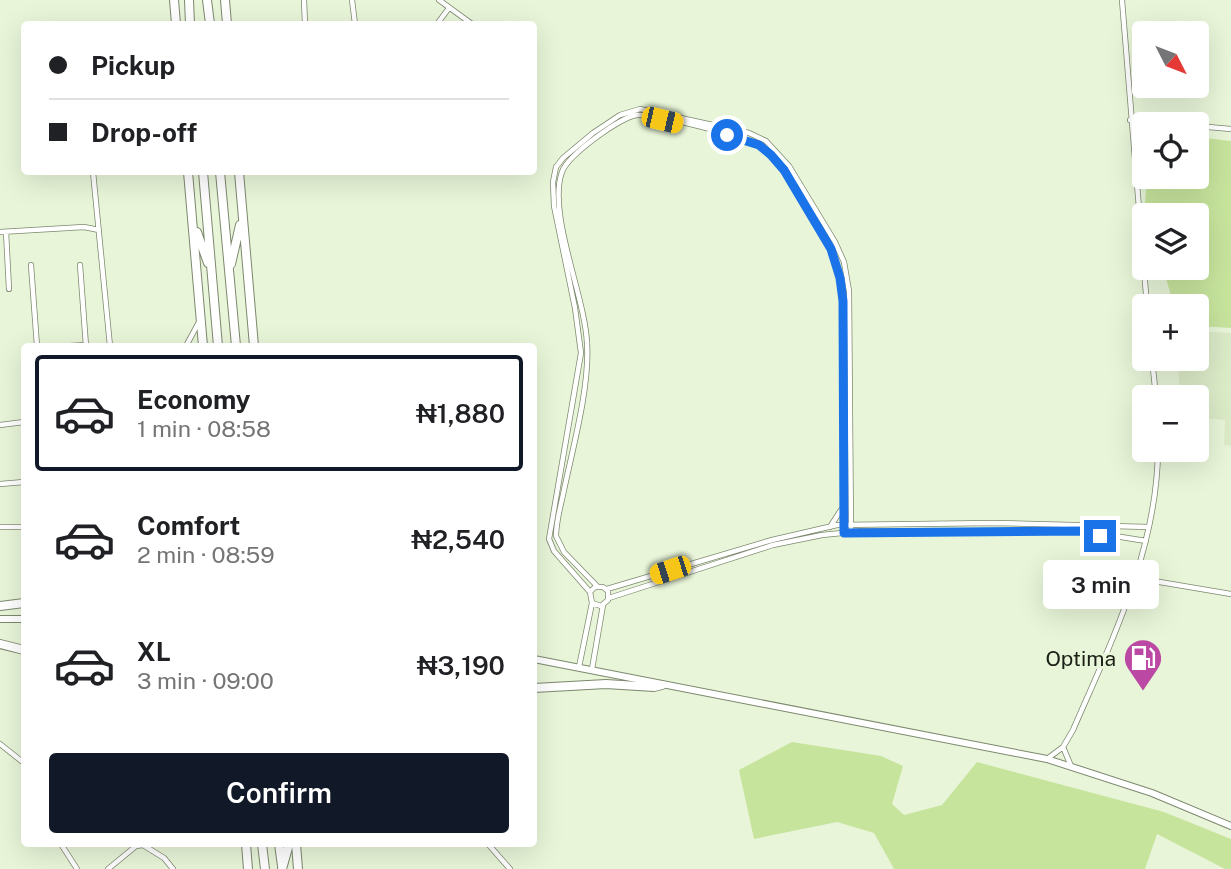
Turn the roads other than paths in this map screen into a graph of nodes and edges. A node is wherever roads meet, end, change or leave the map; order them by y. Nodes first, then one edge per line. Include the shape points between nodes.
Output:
1 (174, 0) edge
2 (188, 0) edge
3 (207, 0) edge
4 (225, 0) edge
5 (304, 0) edge
6 (352, 0) edge
7 (439, 0) edge
8 (1122, 0) edge
9 (449, 8) junction
10 (177, 21) edge
11 (190, 21) edge
12 (210, 21) edge
13 (227, 21) edge
14 (305, 21) edge
15 (355, 21) edge
16 (439, 21) edge
17 (468, 21) edge
18 (1130, 120) joint
19 (1209, 127) edge
20 (1231, 129) edge
21 (93, 175) edge
22 (188, 175) edge
23 (203, 175) edge
24 (220, 175) edge
25 (239, 175) edge
26 (553, 182) junction
27 (560, 183) junction
28 (242, 216) junction
29 (192, 220) junction
30 (99, 230) junction
31 (3, 232) edge
32 (32, 265) dead end
33 (80, 265) dead end
34 (230, 270) junction
35 (212, 276) junction
36 (9, 289) dead end
37 (1146, 294) edge
38 (200, 317) junction
39 (37, 343) edge
40 (86, 343) edge
41 (110, 343) edge
42 (187, 343) edge
43 (203, 343) edge
44 (218, 343) edge
45 (236, 343) edge
46 (254, 343) edge
47 (573, 403) junction
48 (580, 405) junction
49 (21, 422) edge
50 (0, 425) edge
51 (564, 454) junction
52 (571, 456) junction
53 (1157, 462) edge
54 (21, 482) edge
55 (0, 484) edge
56 (842, 506) junction
57 (552, 510) junction
58 (560, 512) junction
59 (850, 512) junction
60 (850, 524) junction
61 (860, 524) junction
62 (843, 525) junction
63 (1100, 525) junction
64 (1119, 525) junction
65 (0, 527) edge
66 (21, 527) edge
67 (830, 527) junction
68 (1149, 527) junction
69 (851, 532) junction
70 (844, 533) junction
71 (1100, 536) junction
72 (1118, 537) junction
73 (1146, 541) junction
74 (670, 570) junction
75 (672, 577) junction
76 (1136, 578) junction
77 (598, 586) junction
78 (607, 589) junction
79 (590, 592) junction
80 (1231, 594) edge
81 (609, 598) junction
82 (592, 603) junction
83 (21, 604) edge
84 (603, 605) junction
85 (0, 606) edge
86 (0, 619) edge
87 (21, 619) edge
88 (0, 644) edge
89 (21, 649) edge
90 (537, 660) edge
91 (579, 667) junction
92 (592, 669) junction
93 (662, 685) junction
94 (537, 688) edge
95 (0, 744) edge
96 (1063, 747) junction
97 (1047, 760) junction
98 (21, 761) edge
99 (1071, 767) junction
100 (1231, 826) edge
101 (63, 847) edge
102 (135, 847) edge
103 (146, 847) edge
104 (246, 847) edge
105 (256, 847) edge
106 (262, 847) edge
107 (279, 847) edge
108 (288, 847) edge
109 (296, 847) edge
110 (491, 847) edge
111 (263, 857) junction
112 (77, 869) edge
113 (108, 869) edge
114 (173, 869) edge
115 (248, 869) edge
116 (265, 869) edge
117 (282, 869) edge
118 (298, 869) edge
119 (510, 869) edge

1 - 10 highway
2 - 11 highway
3 - 12 highway
4 - 13 highway
5 - 14 street
6 - 15 street
7 - 9 street
8 - 18 street
9 - 16 street
9 - 17 street
18 - 37 street
19 - 20 street
21 - 30 street
22 - 29 highway
23 - 35 highway
24 - 34 highway
25 - 28 highway
26 - 27 street
26 - 47 street via 581,344
26 - 59 street via 556,167 567,154 612,118 631,110 749,133 780,154 835,242 846,276
27 - 48 street via 561,215 587,333
27 - 56 street via 572,158 610,128 636,116 748,140 771,155 831,249 840,278
28 - 34 highway
28 - 46 highway
29 - 35 highway
29 - 38 highway
30 - 31 street
30 - 41 street
31 - 36 street
32 - 39 street
33 - 40 street
34 - 45 highway
35 - 44 highway
38 - 42 street
38 - 43 highway
47 - 48 street
47 - 51 street
48 - 52 street
49 - 50 street
51 - 52 street
51 - 57 street
52 - 58 street
53 - 68 street
54 - 55 street
56 - 62 street
56 - 67 street
57 - 58 street
57 - 79 street via 548,534 552,547
58 - 77 street via 559,546
59 - 60 street
59 - 61 street
60 - 61 street
60 - 62 street
60 - 69 street
61 - 63 street
62 - 67 street
62 - 70 street
63 - 64 street
63 - 71 street
64 - 68 street
64 - 72 street
65 - 66 street
67 - 74 street
68 - 73 street
69 - 70 street
69 - 71 street via 1084,531
70 - 75 street via 773,545
71 - 72 street
72 - 73 street
73 - 76 street
74 - 75 street
74 - 78 street
75 - 81 street
76 - 80 street
76 - 96 street via 1101,668
77 - 78 street
77 - 79 street
78 - 81 street
79 - 82 street
81 - 84 street
82 - 84 street
82 - 91 street
83 - 85 highway
84 - 92 street
86 - 87 main road
88 - 89 highway
90 - 91 main road
91 - 92 main road
92 - 93 main road
93 - 94 highway
93 - 97 main road
95 - 98 street
96 - 97 street
96 - 99 street
97 - 99 main road
99 - 100 main road via 1152,793
101 - 112 street
102 - 113 street
103 - 114 street
104 - 115 highway
105 - 111 highway
106 - 111 highway
107 - 117 highway
108 - 117 highway
109 - 118 highway
110 - 119 street
111 - 116 highway

